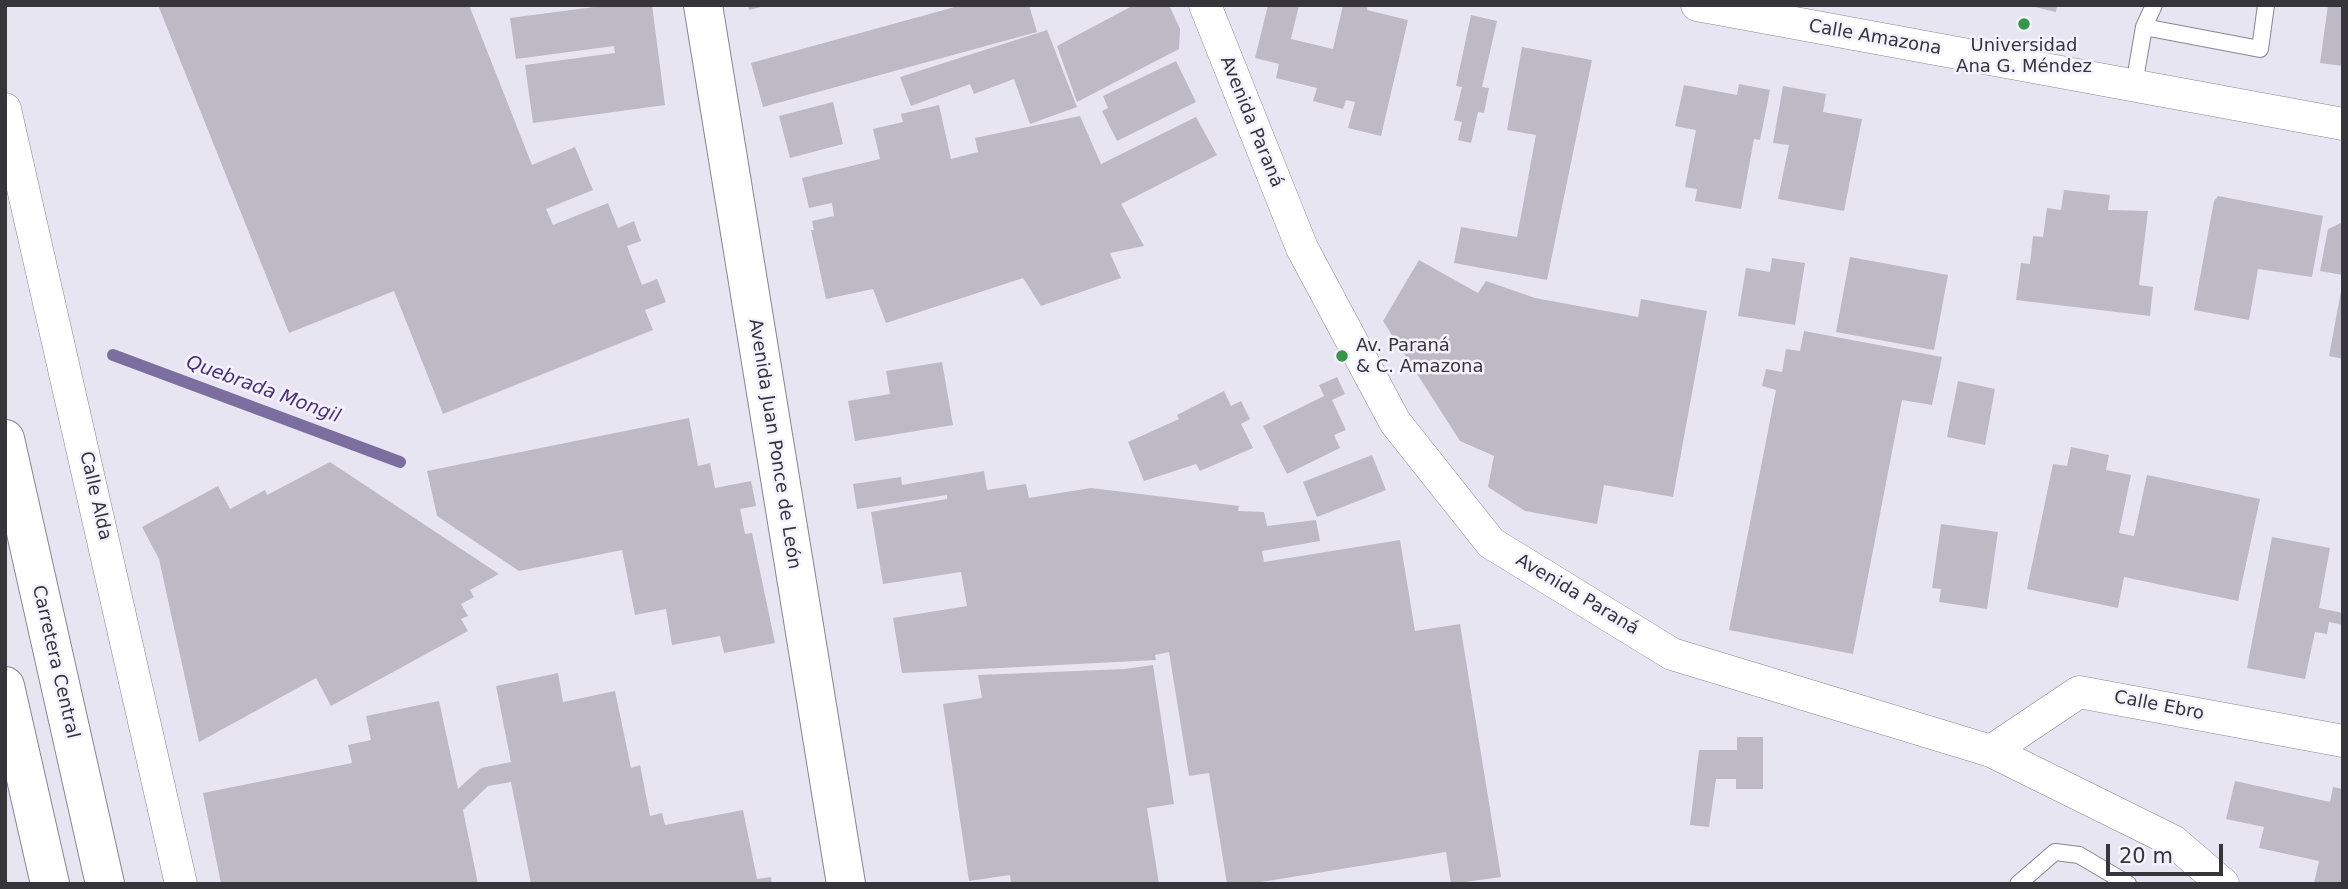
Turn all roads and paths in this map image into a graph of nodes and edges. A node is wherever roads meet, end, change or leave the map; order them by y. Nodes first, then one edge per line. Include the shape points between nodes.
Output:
1 (703, 5) edge
2 (1205, 5) edge
3 (1697, 5) edge
4 (2154, 5) edge
5 (2266, 5) edge
6 (2144, 27) junction
7 (2134, 85) junction
8 (5, 109) edge
9 (2343, 124) edge
10 (5, 439) edge
11 (5, 686) edge
12 (2343, 741) edge
13 (1992, 751) junction
14 (50, 884) edge
15 (105, 884) edge
16 (181, 884) edge
17 (846, 884) edge
18 (2018, 884) edge
19 (2128, 884) edge
20 (2223, 884) edge

1 - 17 main road, Avenida Juan Ponce de León
2 - 13 street, Avenida Paraná via 1302,248 1395,422 1491,543 1672,653
3 - 7 street, Calle Amazona
4 - 6 lane
5 - 6 lane via 2260,49
6 - 7 lane
7 - 9 street, Calle Amazona
8 - 16 street, Calle Alda
10 - 15 main road, Carretera Central
11 - 14 main road
12 - 13 street, Calle Ebro via 2079,692
13 - 20 street, Avenida Paraná via 2173,841
18 - 19 lane via 2055,852 2079,855

